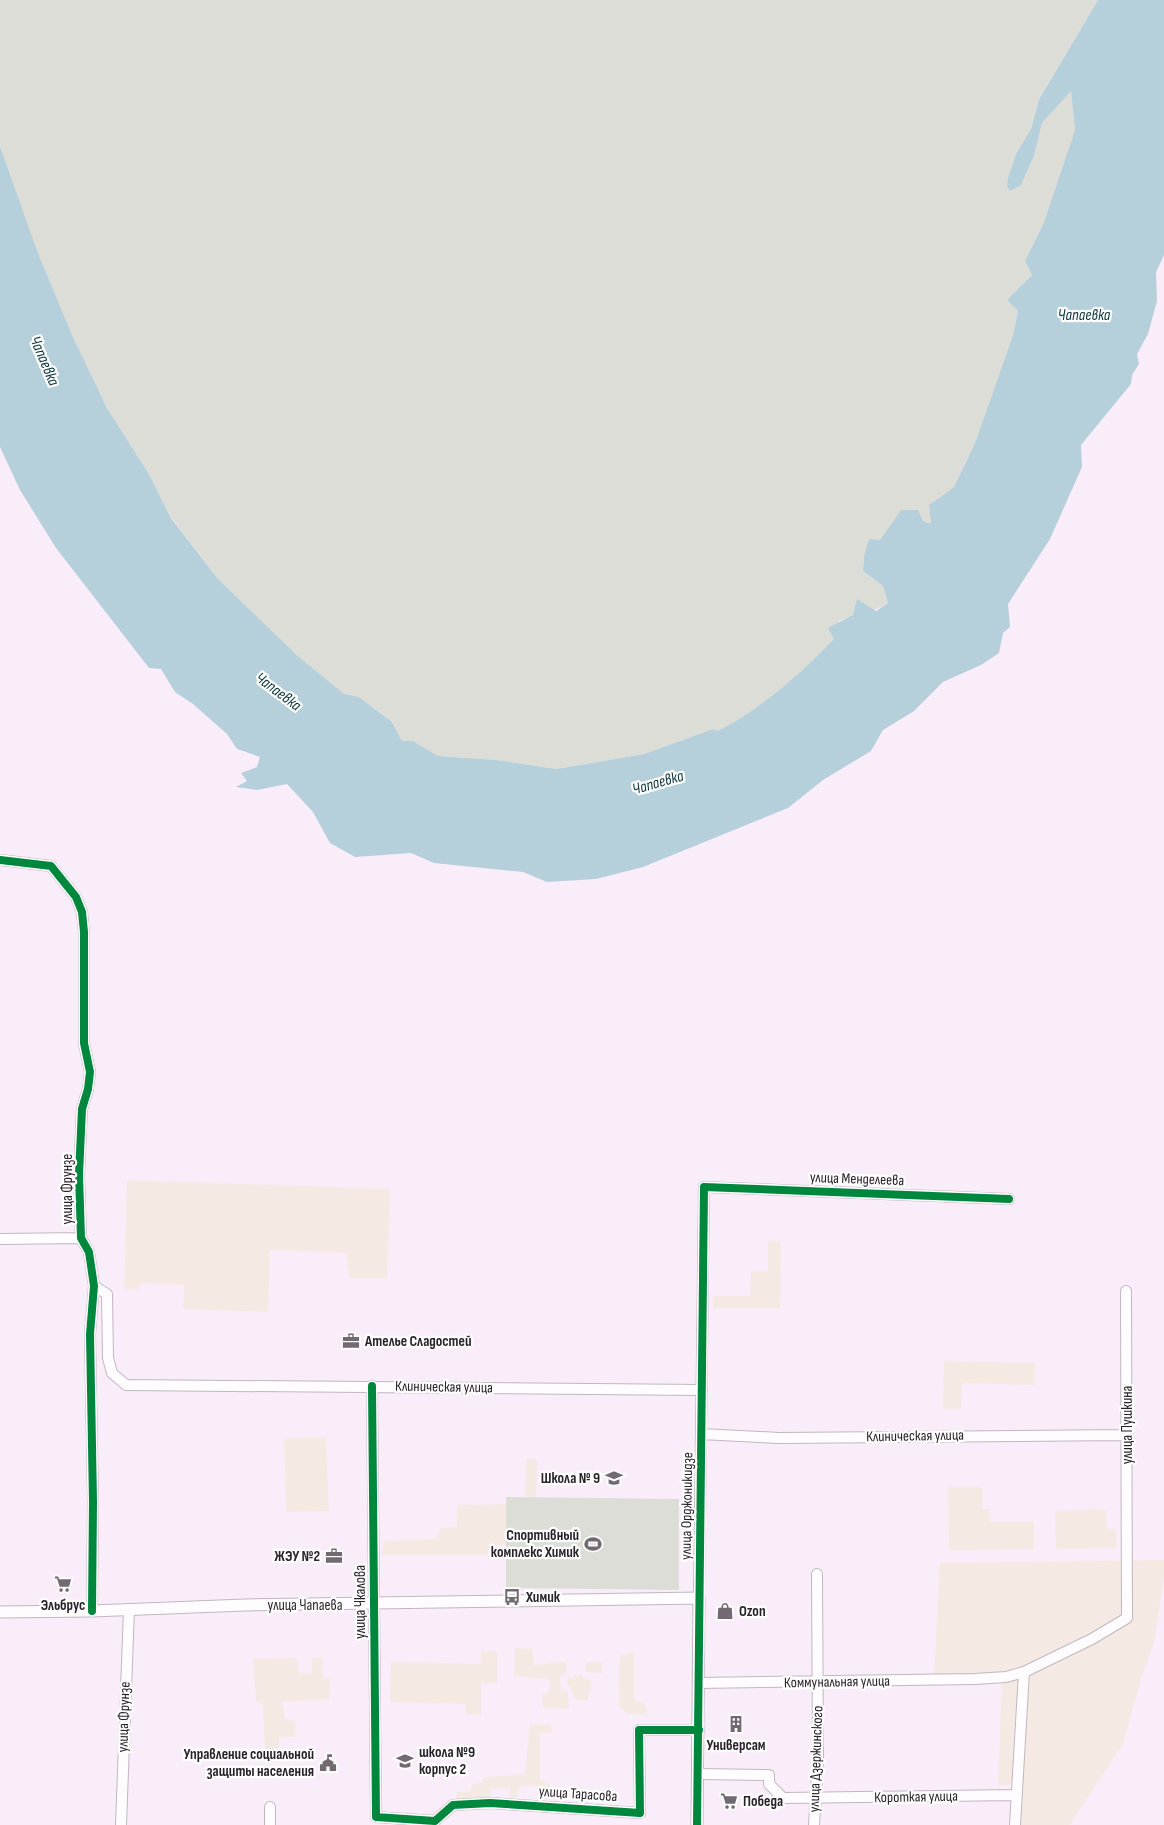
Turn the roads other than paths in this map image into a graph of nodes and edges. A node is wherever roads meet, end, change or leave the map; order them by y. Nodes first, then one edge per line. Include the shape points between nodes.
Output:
1 (0, 860) edge
2 (704, 1187) joint
3 (1009, 1199) dead end
4 (0, 1238) edge
5 (80, 1238) junction
6 (94, 1286) junction
7 (1126, 1291) dead end
8 (372, 1386) junction
9 (702, 1390) junction
10 (701, 1434) junction
11 (1128, 1436) junction
12 (817, 1574) dead end
13 (699, 1598) junction
14 (373, 1605) junction
15 (129, 1609) junction
16 (92, 1611) junction
17 (0, 1612) edge
18 (1024, 1672) junction
19 (698, 1682) junction
20 (818, 1682) junction
21 (699, 1730) junction
22 (698, 1774) junction
23 (1017, 1796) junction
24 (815, 1797) junction
25 (270, 1808) dead end
26 (376, 1818) joint
27 (121, 1825) edge
28 (270, 1825) edge
29 (697, 1825) edge
30 (814, 1825) edge
31 (1015, 1825) edge

1 - 5 street, улица Фрунзе via 51,866 76,897 82,912 84,1043 90,1072 82,1109
2 - 3 street, улица Менделеева
2 - 9 street, улица Орджоникидзе
4 - 5 street
5 - 6 street, улица Фрунзе via 89,1252
6 - 8 street, Клиническая улица via 107,1294 108,1358 112,1373 126,1385
6 - 16 street, улица Фрунзе via 90,1334
7 - 11 street, улица Пушкина
8 - 9 street, Клиническая улица
8 - 14 street, улица Чкалова
9 - 10 street, улица Орджоникидзе
10 - 11 street, Клиническая улица via 779,1438
10 - 13 street, улица Орджоникидзе
11 - 18 street, улица Пушкина via 1127,1618
12 - 20 street, улица Дзержинского
13 - 14 street, улица Чапаева
13 - 19 street, улица Орджоникидзе
14 - 15 street, улица Чапаева
14 - 26 street, улица Чкалова
15 - 16 street, улица Чапаева
15 - 27 street, улица Фрунзе
16 - 17 street, улица Чапаева
18 - 20 street, Коммунальная улица via 975,1679
18 - 23 street
19 - 20 street, Коммунальная улица
19 - 21 street, улица Орджоникидзе
20 - 24 street, улица Дзержинского
21 - 22 street, улица Орджоникидзе
21 - 26 street, улица Тарасова via 639,1730 640,1813 490,1803 453,1806 435,1821
22 - 24 street, Короткая улица via 769,1775 769,1784 784,1798
22 - 29 street, улица Орджоникидзе
23 - 24 street, Короткая улица
23 - 31 street
24 - 30 street, улица Дзержинского
25 - 28 street

